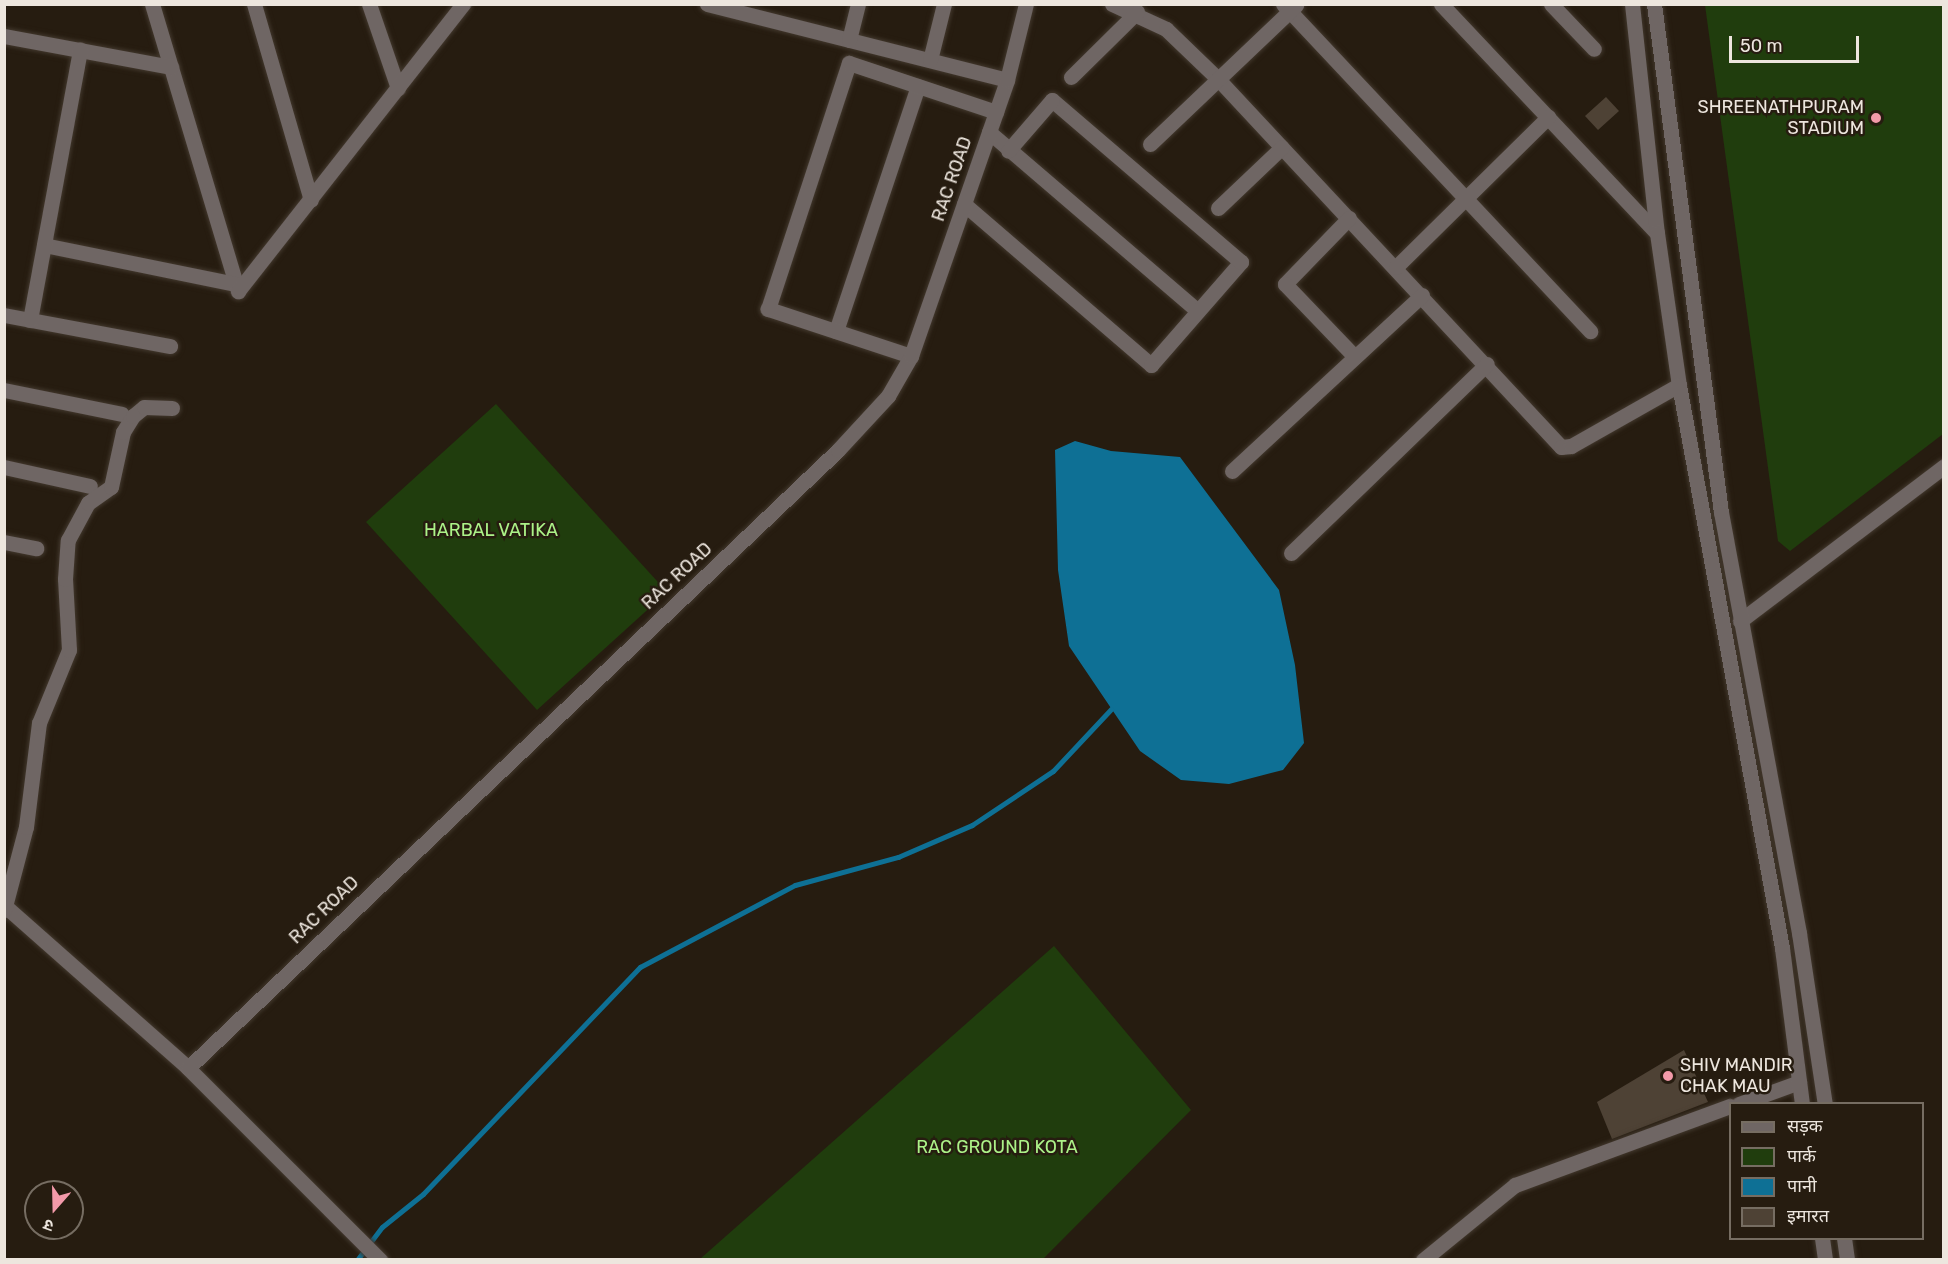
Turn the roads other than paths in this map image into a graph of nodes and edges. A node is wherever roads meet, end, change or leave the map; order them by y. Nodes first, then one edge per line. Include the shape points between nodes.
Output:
1 (152, 4) edge
2 (254, 4) edge
3 (369, 4) edge
4 (463, 4) edge
5 (707, 4) edge
6 (858, 4) edge
7 (944, 4) edge
8 (1026, 4) edge
9 (1112, 4) edge
10 (1441, 4) edge
11 (1551, 4) edge
12 (1632, 4) edge
13 (1654, 4) edge
14 (1290, 7) edge
15 (1137, 12) junction
16 (5, 38) edge
17 (849, 40) junction
18 (80, 50) junction
19 (1594, 50) dead end
20 (930, 60) junction
21 (171, 68) junction
22 (1071, 77) dead end
23 (1218, 79) junction
24 (1007, 80) junction
25 (918, 86) junction
26 (399, 88) junction
27 (996, 111) junction
28 (1548, 117) junction
29 (989, 132) junction
30 (1150, 144) dead end
31 (1282, 147) junction
32 (1008, 151) junction
33 (1466, 199) junction
34 (311, 201) junction
35 (964, 204) junction
36 (1218, 208) dead end
37 (1349, 218) junction
38 (1657, 233) junction
39 (44, 245) junction
40 (1396, 267) junction
41 (236, 284) junction
42 (1422, 295) junction
43 (1198, 311) junction
44 (4, 315) edge
45 (30, 320) junction
46 (1590, 331) dead end
47 (836, 332) junction
48 (170, 346) dead end
49 (911, 356) junction
50 (1355, 357) junction
51 (1487, 364) junction
52 (1679, 385) junction
53 (4, 390) edge
54 (172, 408) dead end
55 (122, 414) dead end
56 (4, 466) edge
57 (1944, 466) edge
58 (1232, 471) dead end
59 (90, 486) dead end
60 (4, 542) edge
61 (36, 548) dead end
62 (1291, 553) dead end
63 (1740, 621) junction
64 (5, 907) edge
65 (188, 1068) junction
66 (1799, 1082) junction
67 (1744, 1102) edge
68 (1802, 1102) edge
69 (1824, 1102) edge
70 (1729, 1107) edge
71 (1822, 1240) edge
72 (1844, 1240) edge
73 (1847, 1259) edge
74 (380, 1260) edge
75 (1423, 1260) edge
76 (1825, 1260) edge

1 - 21 street
2 - 34 street
3 - 26 street
4 - 26 street
5 - 17 street
6 - 17 street
7 - 20 street
8 - 24 street, RAC ROAD
9 - 15 street
10 - 28 street
11 - 19 street
12 - 38 street
13 - 63 street via 1696,336
14 - 23 street
14 - 33 street
15 - 22 street
15 - 23 street via 1166,29
16 - 18 street
17 - 20 street
18 - 21 street
18 - 39 street
20 - 24 street
21 - 41 street
23 - 30 street
23 - 31 street
24 - 27 street, RAC ROAD
25 - 27 street
25 - 47 street
25 - 47 street via 849,63 768,309
26 - 34 street
27 - 29 street, RAC ROAD
28 - 33 street
28 - 38 street
29 - 32 street
29 - 35 street, RAC ROAD
31 - 36 street
31 - 37 street
32 - 43 street
32 - 43 street via 1052,100 1241,262
33 - 40 street
33 - 46 street
34 - 41 street via 238,291
35 - 43 street via 1151,365
35 - 49 street, RAC ROAD
37 - 40 street
37 - 50 street via 1285,284
38 - 52 street
39 - 41 street
39 - 45 street
40 - 42 street
42 - 50 street
42 - 51 street
44 - 45 street
45 - 48 street
47 - 49 street
49 - 65 street, RAC ROAD via 888,396 838,450
50 - 58 street
51 - 52 street via 1533,420 1566,448
51 - 62 street
52 - 66 street via 1758,811
53 - 55 street
54 - 64 street via 144,407 133,416 123,432 111,486 88,503 68,540 65,579 69,650 39,723 26,827
56 - 59 street
57 - 63 street
60 - 61 street
63 - 69 street via 1799,933
64 - 65 street
65 - 74 street
66 - 67 street
66 - 68 street
70 - 75 street via 1515,1185
71 - 76 street
72 - 73 street

